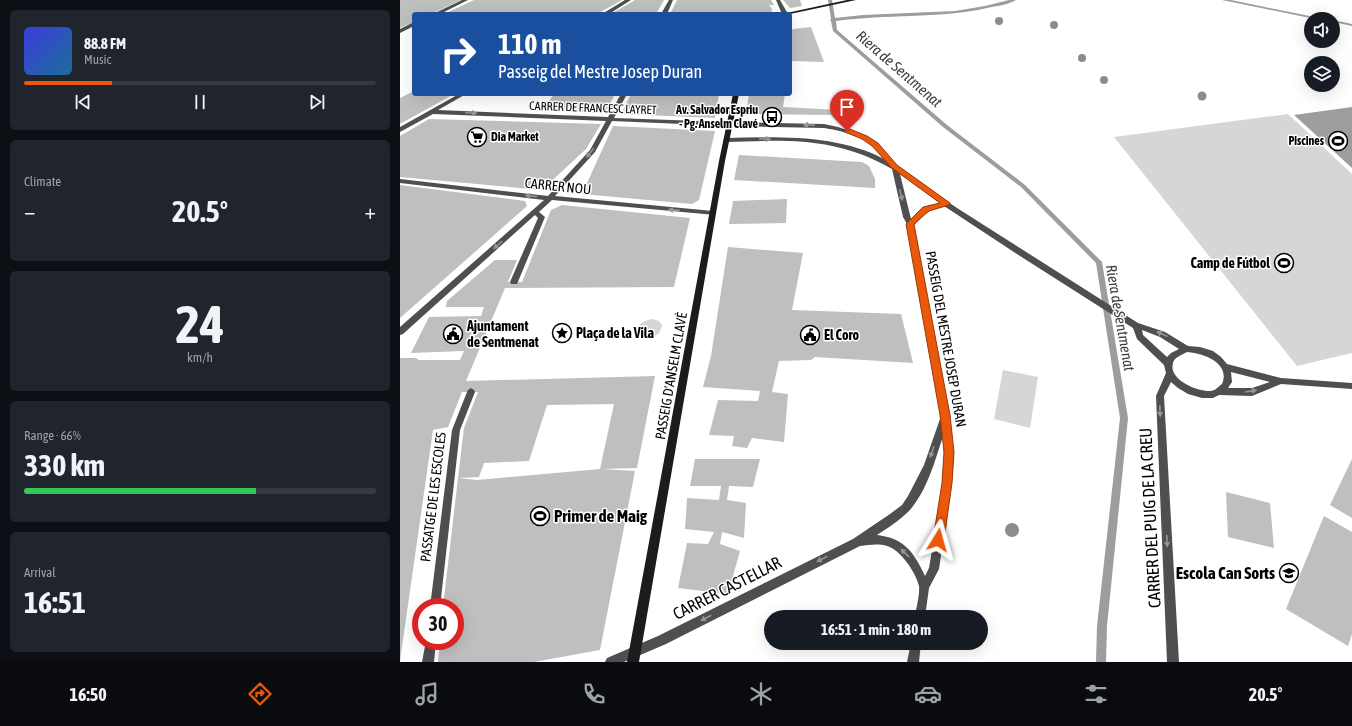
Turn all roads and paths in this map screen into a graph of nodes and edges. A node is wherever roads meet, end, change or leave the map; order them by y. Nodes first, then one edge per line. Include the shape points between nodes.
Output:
1 (466, 0) edge
2 (629, 0) edge
3 (671, 0) edge
4 (778, 0) edge
5 (854, 0) edge
6 (440, 12) edge
7 (608, 12) edge
8 (665, 12) edge
9 (784, 12) edge
10 (792, 12) edge
11 (412, 25) edge
12 (400, 31) edge
13 (460, 96) edge
14 (623, 96) edge
15 (736, 96) edge
16 (432, 112) junction
17 (610, 120) junction
18 (729, 124) junction
19 (400, 130) edge
20 (847, 131) junction
21 (726, 140) junction
22 (837, 144) junction
23 (895, 166) junction
24 (400, 181) edge
25 (550, 198) junction
26 (946, 203) junction
27 (535, 212) junction
28 (713, 213) junction
29 (910, 224) junction
30 (514, 282) dead end
31 (1136, 326) junction
32 (400, 332) edge
33 (1186, 349) junction
34 (1168, 363) junction
35 (1225, 367) junction
36 (1170, 374) junction
37 (1281, 382) junction
38 (1352, 386) edge
39 (471, 392) dead end
40 (1220, 392) junction
41 (945, 415) junction
42 (857, 542) junction
43 (924, 587) junction
44 (436, 598) edge
45 (921, 610) edge
46 (430, 650) edge
47 (915, 650) edge
48 (634, 657) edge
49 (428, 662) edge
50 (611, 662) edge
51 (913, 662) edge
52 (1174, 662) edge

1 - 6 street
2 - 7 street
3 - 8 street
4 - 9 street
5 - 10 street
11 - 12 street
13 - 16 street
14 - 17 street
15 - 18 street, PASSEIG D'ANSELM CLAVÈ
16 -> 17 street, CARRER DE FRANCESC LAYRET
16 - 19 street
17 - 18 street, CARRER DE FRANCESC LAYRET
17 -> 25 street via 593,151
20 -> 18 street, CARRER DE FRANCESC LAYRET via 824,126
18 - 21 street, PASSEIG D'ANSELM CLAVÈ
20 - 22 street
20 - 23 street, CARRER DE FRANCESC LAYRET via 875,144
21 -> 22 street via 818,141
21 - 28 street, PASSEIG D'ANSELM CLAVÈ
22 - 23 street via 856,149
23 - 26 street
23 -> 29 street, PASSEIG DEL MESTRE JOSEP DURAN via 906,217
25 -> 24 street, CARRER NOU
25 - 27 street
28 -> 25 street, CARRER NOU
26 - 29 street via 926,209
26 - 31 street
27 - 30 street, CARRER NOU via 542,217
27 -> 32 street
28 - 48 street, PASSEIG D'ANSELM CLAVÈ
29 - 41 street, PASSEIG DEL MESTRE JOSEP DURAN
33 -> 31 street via 1174,340 1148,328
31 - 34 street via 1140,337
33 - 34 street via 1171,356
33 - 35 street via 1198,349 1212,354
34 - 36 street
35 - 37 street
35 - 40 street via 1227,384
36 - 40 street via 1185,389 1195,394
36 -> 52 street, CARRER DEL PUIG DE LA CREU via 1160,396
37 - 38 street
40 -> 37 street via 1252,392
39 - 44 street, PASSATGE DE LES ESCOLES via 456,430
41 -> 42 street via 920,486 905,507
41 - 43 street, PASSEIG DEL MESTRE JOSEP DURAN via 949,452 947,483 934,569
43 -> 42 street via 916,565 895,544 879,539
42 -> 48 street, CARRER CASTELLAR
43 - 45 street, PASSEIG DEL MESTRE JOSEP DURAN
46 - 49 street
47 - 51 street
48 - 50 street, CARRER CASTELLAR

